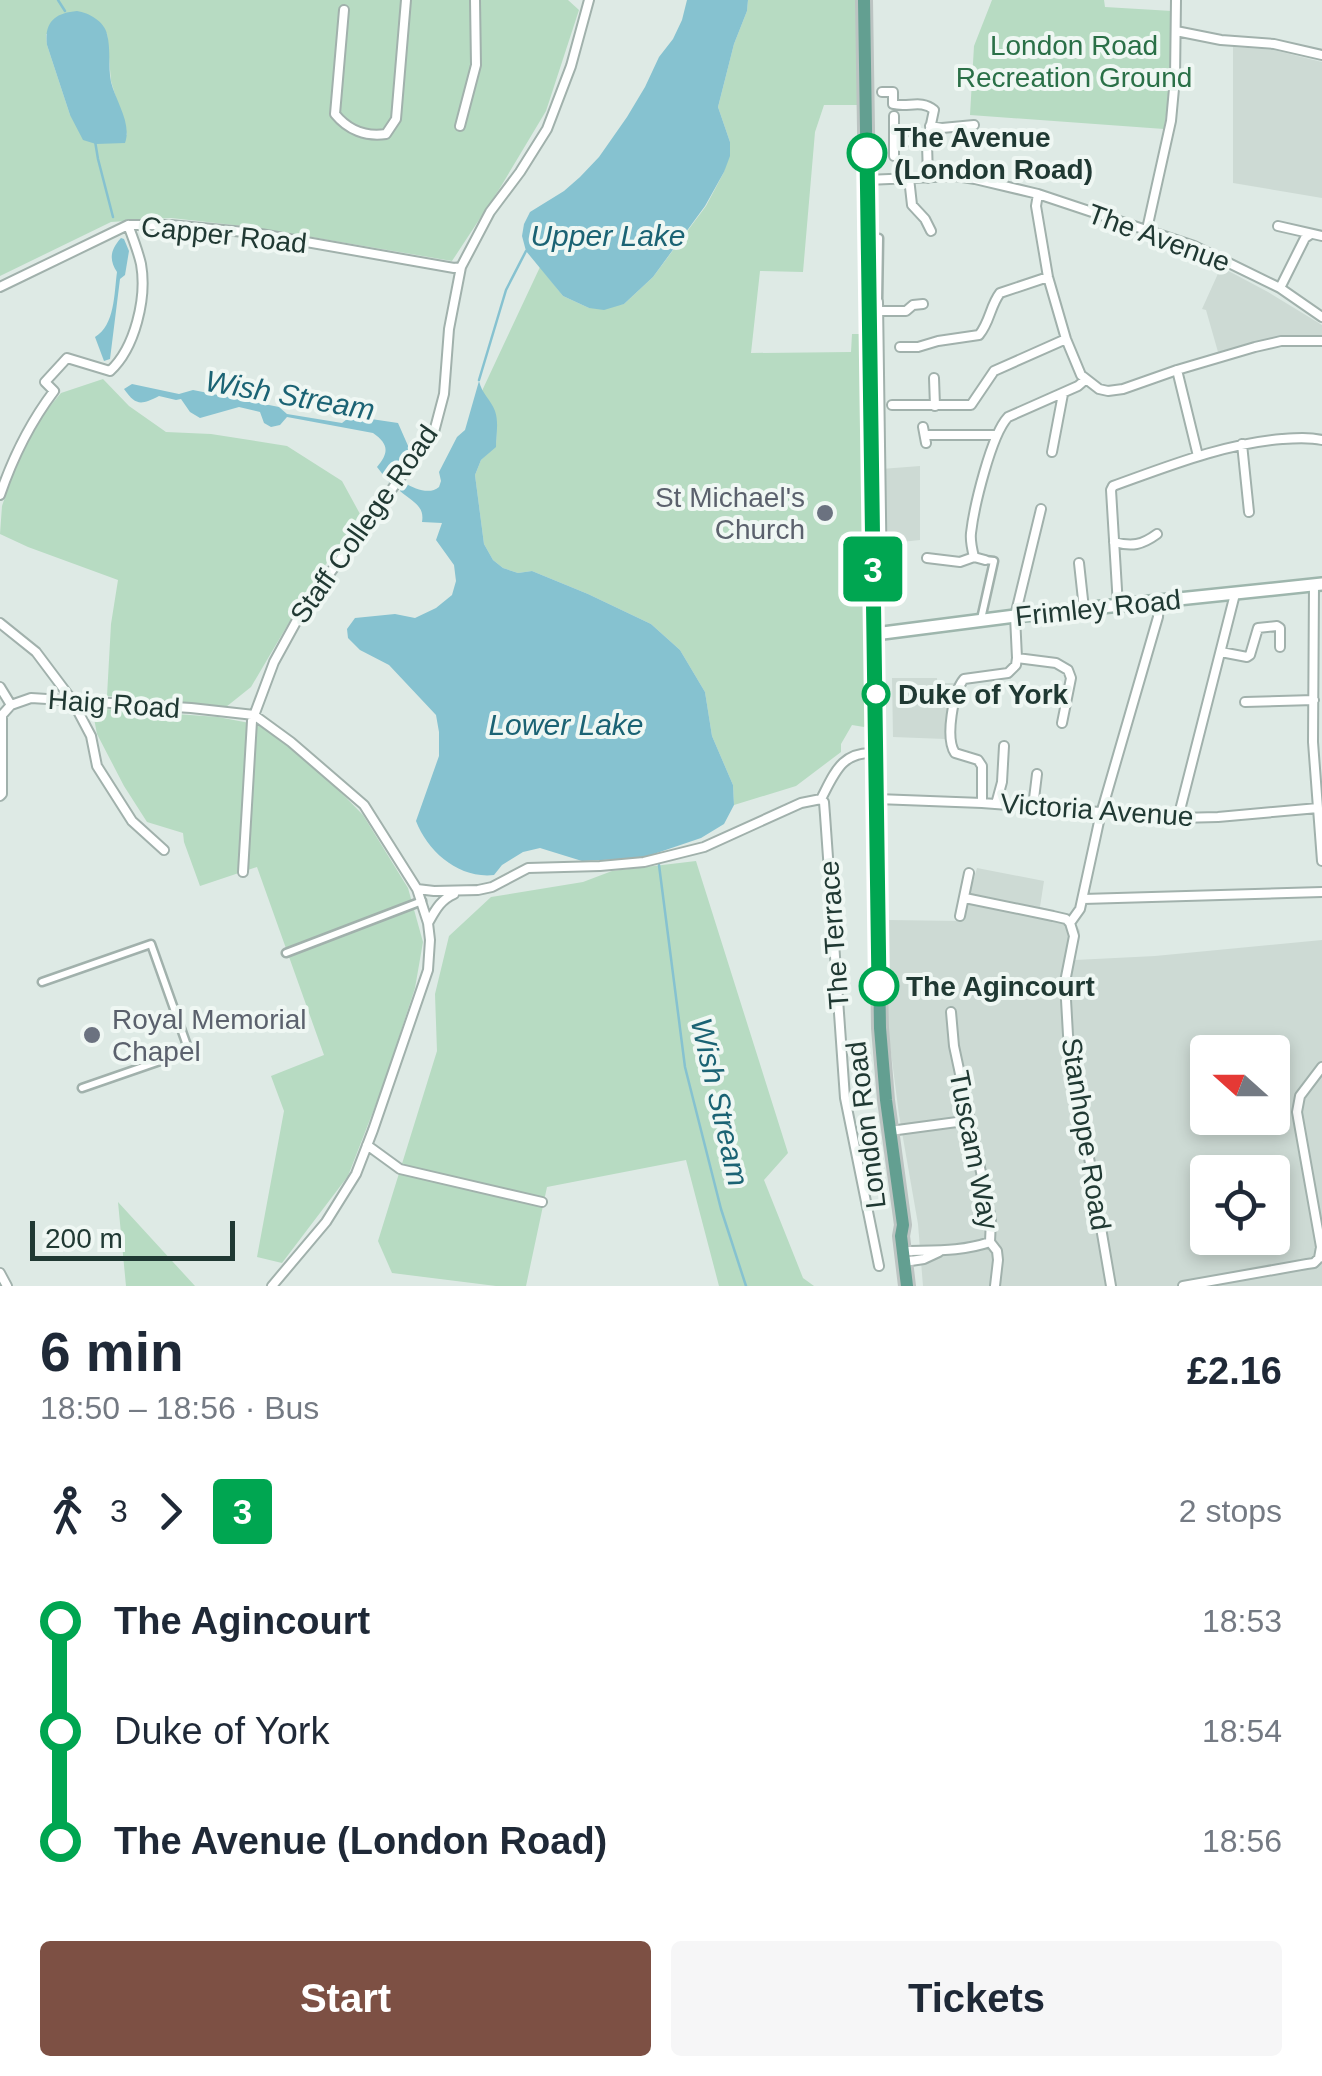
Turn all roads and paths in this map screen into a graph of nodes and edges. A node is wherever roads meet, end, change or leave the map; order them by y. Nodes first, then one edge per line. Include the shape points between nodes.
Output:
1 (406, 0) edge
2 (475, 0) edge
3 (588, 0) edge
4 (864, 0) edge
5 (1176, 0) edge
6 (344, 10) dead end
7 (1176, 31) junction
8 (1322, 55) edge
9 (882, 92) dead end
10 (894, 116) dead end
11 (974, 125) dead end
12 (460, 126) dead end
13 (930, 126) junction
14 (894, 140) junction
15 (927, 142) junction
16 (894, 156) dead end
17 (909, 178) junction
18 (928, 178) junction
19 (868, 180) junction
20 (1038, 194) junction
21 (128, 225) junction
22 (1278, 226) dead end
23 (1146, 230) junction
24 (931, 231) dead end
25 (1311, 234) junction
26 (1322, 236) edge
27 (879, 238) dead end
28 (461, 266) junction
29 (1048, 277) junction
30 (0, 287) edge
31 (1280, 288) junction
32 (922, 304) dead end
33 (875, 307) junction
34 (1322, 317) edge
35 (1066, 339) junction
36 (1322, 341) edge
37 (906, 350) dead end
38 (1177, 370) junction
39 (934, 378) dead end
40 (1085, 380) junction
41 (1063, 394) junction
42 (892, 405) dead end
43 (935, 406) junction
44 (996, 434) junction
45 (925, 435) dead end
46 (1322, 440) edge
47 (1242, 444) junction
48 (1052, 452) dead end
49 (1198, 456) junction
50 (0, 496) edge
51 (1042, 509) dead end
52 (1249, 512) dead end
53 (1157, 534) dead end
54 (1114, 542) junction
55 (974, 557) junction
56 (927, 558) dead end
57 (985, 560) joint
58 (1078, 563) dead end
59 (1318, 584) edge
60 (1235, 594) junction
61 (1159, 602) junction
62 (1118, 606) junction
63 (1084, 609) junction
64 (1015, 616) junction
65 (981, 620) junction
66 (0, 623) edge
67 (875, 634) junction
68 (1280, 647) dead end
69 (1222, 652) junction
70 (1018, 658) junction
71 (1318, 658) edge
72 (0, 687) edge
73 (72, 700) junction
74 (1314, 700) junction
75 (1245, 702) dead end
76 (11, 705) junction
77 (254, 715) junction
78 (1062, 723) dead end
79 (1317, 743) edge
80 (1004, 746) dead end
81 (875, 753) junction
82 (1038, 774) dead end
83 (0, 796) edge
84 (821, 799) junction
85 (877, 800) junction
86 (982, 802) junction
87 (996, 804) junction
88 (1033, 807) junction
89 (1319, 809) edge
90 (1102, 812) junction
91 (1178, 818) junction
92 (164, 850) dead end
93 (1322, 861) edge
94 (243, 872) dead end
95 (969, 873) dead end
96 (417, 889) junction
97 (461, 892) junction
98 (1322, 892) edge
99 (965, 898) junction
100 (1083, 899) junction
101 (422, 901) junction
102 (960, 916) dead end
103 (428, 923) junction
104 (1070, 923) junction
105 (286, 953) dead end
106 (42, 982) dead end
107 (952, 1012) dead end
108 (1322, 1067) edge
109 (82, 1088) dead end
110 (957, 1122) dead end
111 (890, 1131) junction
112 (367, 1145) junction
113 (542, 1202) dead end
114 (990, 1242) junction
115 (907, 1256) junction
116 (1320, 1259) edge
117 (879, 1266) dead end
118 (272, 1286) edge
119 (907, 1286) edge
120 (915, 1286) edge
121 (995, 1286) edge
122 (1111, 1286) edge
123 (1183, 1286) edge

1 - 6 street via 396,118 386,134 360,132 335,114
2 - 12 street via 476,66
3 - 28 street, Staff College Road via 548,128
4 - 19 main road, London Road
5 - 7 street
7 - 8 street
7 - 23 street via 1170,132
9 - 13 street via 894,92 893,104 929,106
10 - 14 street
11 - 13 street
13 - 15 street
14 - 15 street
14 - 16 street
15 - 18 street
17 - 18 street, The Avenue
17 - 19 street, The Avenue
17 - 24 street via 912,206
18 - 20 street, The Avenue via 975,179
19 - 33 main road, London Road
20 - 23 street, The Avenue
20 - 29 street
21 - 28 street, Capper Road via 255,233
21 - 30 street, Capper Road
21 - 50 street via 142,277 127,348 110,371 67,358 45,382 54,391 22,441
22 - 25 street
23 - 31 street, The Avenue
25 - 26 street
25 - 31 street
27 - 33 street
28 - 77 street, Staff College Road via 434,432 286,636
29 - 35 street
29 - 37 street via 1000,292 979,336
31 - 34 street, The Avenue
32 - 33 street
33 - 67 main road, London Road
35 - 40 street
35 - 43 street via 994,371 970,405
36 - 38 street via 1281,341
38 - 40 street via 1114,391
38 - 49 street
39 - 43 street
40 - 41 street
41 - 44 street via 1008,418
41 - 48 street
42 - 43 street
44 - 45 street
44 - 55 street via 972,506
46 - 47 street
47 - 49 street
47 - 52 street
49 - 54 street via 1112,487
51 - 64 street
53 - 54 street via 1132,546
54 - 62 street
55 - 56 street
55 - 57 street
57 - 65 street via 994,561
58 - 63 street
59 - 60 main road, Frimley Road
59 - 71 street
60 - 61 main road, Frimley Road
60 - 69 street
61 - 62 main road, Frimley Road
61 - 90 street
62 - 63 main road, Frimley Road
63 - 64 main road, Frimley Road
64 - 65 main road, Frimley Road
64 - 70 street
65 - 67 main road, Frimley Road
66 - 73 street via 36,652
67 - 81 main road, London Road
68 - 69 street via 1280,628 1264,626 1247,657
69 - 91 street
70 - 78 street via 1068,670
70 - 86 street via 1013,670 970,677 958,687 949,742 955,753 982,766
71 - 74 street
72 - 76 street
73 - 76 street, Haig Road via 32,698
73 - 77 street, Haig Road
73 - 92 street via 91,736 97,766 132,821
74 - 75 street
74 - 79 street
76 - 83 street, Haig Road via 2,715
77 - 94 street, Staff College Road
77 - 96 street via 364,806
79 - 89 street
80 - 87 street
81 - 84 street via 850,756
81 - 85 main road, London Road
82 - 88 street
84 - 97 street via 704,848 644,862 528,868
84 - 117 street, The Terrace via 845,1098
85 - 86 street, Victoria Avenue
85 - 111 main road, London Road via 880,1017
86 - 87 street, Victoria Avenue
87 - 88 street, Victoria Avenue
88 - 90 street, Victoria Avenue
89 - 91 street, Victoria Avenue
89 - 93 street
90 - 91 street, Victoria Avenue
90 - 100 street
95 - 99 street
96 - 97 street
96 - 101 street
97 - 103 street via 437,906
98 - 100 street
99 - 102 street
99 - 104 street
100 - 104 street
101 - 103 street
101 - 105 street
103 - 112 street via 428,970
104 - 122 street, Stanhope Road via 1068,1035
106 - 109 street via 151,944 189,1052
107 - 114 street, Tuscam Way
108 - 116 street via 1296,1112
110 - 111 street
111 - 115 main road, London Road
112 - 113 street via 400,1169
112 - 118 street via 326,1222
114 - 115 street via 924,1259
114 - 121 street, Tuscam Way via 997,1250
115 - 119 main road, London Road
115 - 120 main road, London Road
116 - 123 street

